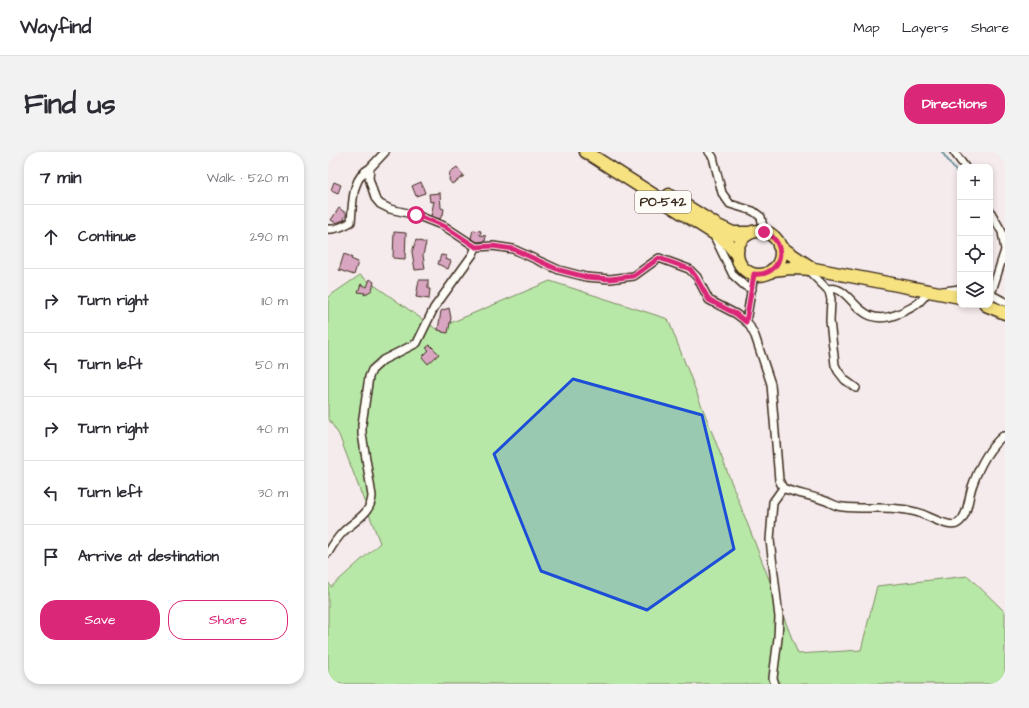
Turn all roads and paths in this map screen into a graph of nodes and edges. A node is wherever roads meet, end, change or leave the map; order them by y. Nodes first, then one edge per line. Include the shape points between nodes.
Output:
1 (385, 152) edge
2 (586, 152) edge
3 (601, 152) edge
4 (709, 152) edge
5 (954, 152) edge
6 (963, 164) edge
7 (370, 168) junction
8 (993, 216) edge
9 (328, 229) edge
10 (764, 232) junction
11 (750, 233) junction
12 (713, 234) junction
13 (779, 246) junction
14 (476, 247) junction
15 (737, 255) junction
16 (810, 269) junction
17 (772, 270) junction
18 (754, 274) junction
19 (993, 286) edge
20 (752, 289) junction
21 (828, 289) junction
22 (957, 289) edge
23 (934, 291) junction
24 (957, 296) edge
25 (993, 299) edge
26 (993, 302) edge
27 (1005, 302) edge
28 (1005, 313) edge
29 (746, 322) junction
30 (856, 388) dead end
31 (1005, 436) edge
32 (783, 488) junction
33 (328, 553) edge
34 (775, 684) edge

1 - 7 street
2 - 12 main road, PO-542
3 - 11 main road, PO-542 via 718,226 733,233
4 - 10 street via 713,157 722,193 730,204 754,211 761,216
5 - 6 street
7 - 9 street via 363,171 356,182 351,222 333,230
7 - 14 street via 371,186 380,204 444,226
8 - 19 street via 1002,232 1005,250
10 - 11 main road, PO-542
10 - 13 main road via 776,239
11 - 15 main road via 740,242
12 - 15 main road, PO-542 via 726,241
12 - 20 street via 732,275
13 - 16 main road
13 - 17 main road via 778,264
14 - 29 street via 513,249 559,270 586,277 610,279 634,276 659,258 690,269 709,300
14 - 33 street via 434,308 417,343 383,360 372,370 362,424 372,502 366,513 341,534
15 - 18 main road, PO-542 via 744,269
16 - 17 main road
16 - 21 street
16 - 23 main road
17 - 18 main road
18 - 20 street
20 - 29 street
21 - 23 street via 840,290 867,315 876,318 893,316 919,304
21 - 30 street via 831,295 830,321 835,364 838,372
22 - 23 street
23 - 24 main road
25 - 27 street
26 - 28 main road
29 - 32 street via 754,336 771,384 779,480
31 - 32 street via 994,443 980,467 972,485 966,510 962,519 955,525 945,524 906,509 843,507
32 - 34 street via 773,502 770,540 779,617

